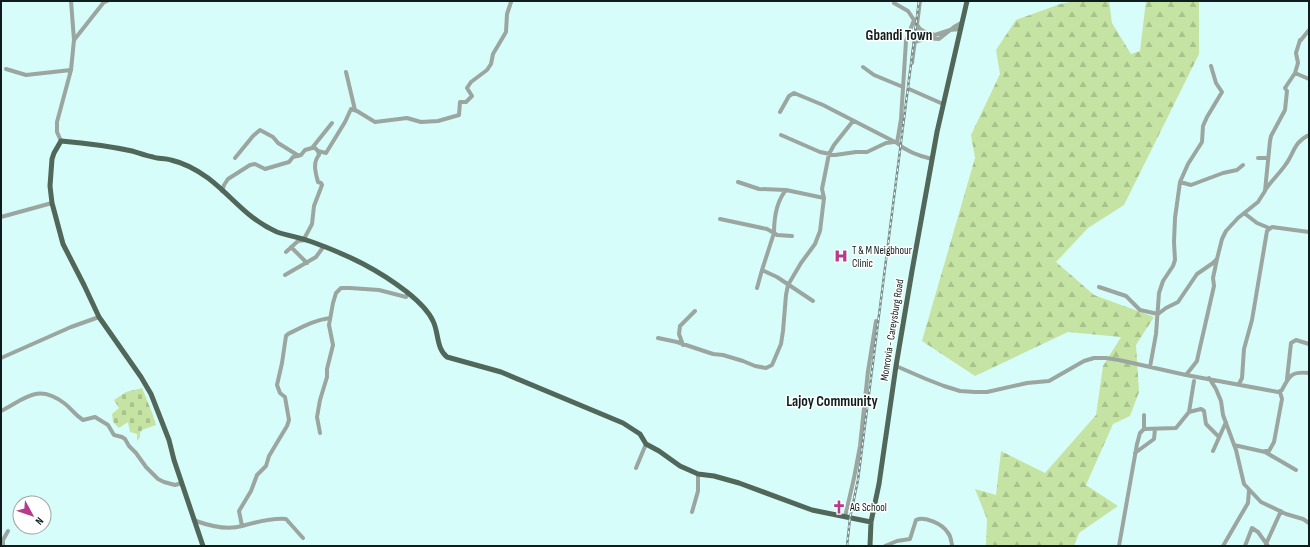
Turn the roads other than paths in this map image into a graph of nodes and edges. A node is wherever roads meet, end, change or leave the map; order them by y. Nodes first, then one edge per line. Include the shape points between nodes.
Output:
1 (71, 1) edge
2 (108, 1) edge
3 (920, 1) edge
4 (967, 1) edge
5 (511, 2) dead end
6 (894, 3) dead end
7 (914, 20) junction
8 (961, 22) junction
9 (917, 25) junction
10 (960, 29) junction
11 (950, 30) junction
12 (1309, 30) edge
13 (74, 40) junction
14 (915, 42) junction
15 (912, 63) dead end
16 (1211, 66) dead end
17 (863, 67) dead end
18 (6, 69) dead end
19 (71, 70) junction
20 (346, 72) dead end
21 (1295, 73) junction
22 (1309, 79) edge
23 (903, 87) junction
24 (909, 89) dead end
25 (943, 104) junction
26 (355, 110) junction
27 (780, 112) dead end
28 (854, 121) junction
29 (332, 123) dead end
30 (781, 135) dead end
31 (1309, 135) edge
32 (61, 141) junction
33 (897, 143) junction
34 (312, 148) junction
35 (318, 152) junction
36 (829, 154) junction
37 (299, 156) junction
38 (235, 158) dead end
39 (932, 158) junction
40 (1258, 158) dead end
41 (1268, 158) junction
42 (1243, 165) dead end
43 (738, 182) dead end
44 (1180, 182) junction
45 (786, 190) junction
46 (222, 191) junction
47 (1265, 191) junction
48 (824, 198) junction
49 (52, 204) junction
50 (1244, 213) junction
51 (1, 217) edge
52 (720, 219) dead end
53 (1269, 228) junction
54 (1309, 232) edge
55 (774, 233) junction
56 (792, 236) dead end
57 (306, 240) junction
58 (324, 246) junction
59 (291, 247) junction
60 (286, 252) dead end
61 (1216, 262) junction
62 (307, 263) junction
63 (762, 270) junction
64 (285, 275) dead end
65 (788, 285) junction
66 (1099, 287) dead end
67 (757, 288) dead end
68 (408, 293) junction
69 (813, 301) dead end
70 (695, 311) dead end
71 (1158, 314) junction
72 (99, 317) junction
73 (330, 318) junction
74 (876, 322) dead end
75 (658, 338) dead end
76 (1309, 344) edge
77 (683, 345) junction
78 (1, 358) edge
79 (896, 366) junction
80 (1150, 367) junction
81 (1309, 373) edge
82 (1186, 375) junction
83 (1209, 378) junction
84 (1288, 379) junction
85 (1194, 381) dead end
86 (1239, 384) junction
87 (1280, 392) junction
88 (1, 411) edge
89 (1189, 412) junction
90 (1144, 415) dead end
91 (1226, 422) junction
92 (1144, 429) junction
93 (1155, 429) junction
94 (320, 432) dead end
95 (1219, 437) junction
96 (646, 444) junction
97 (1234, 445) junction
98 (1213, 451) dead end
99 (1265, 452) junction
100 (1135, 453) junction
101 (636, 468) dead end
102 (1296, 470) dead end
103 (698, 474) junction
104 (182, 483) junction
105 (1249, 490) junction
106 (1281, 511) junction
107 (692, 512) dead end
108 (845, 517) junction
109 (196, 521) junction
110 (871, 522) junction
111 (1309, 523) edge
112 (242, 526) junction
113 (8, 531) dead end
114 (304, 538) dead end
115 (952, 545) edge
116 (1267, 545) edge
117 (3, 546) edge
118 (203, 546) edge
119 (870, 546) edge
120 (885, 546) edge
121 (1119, 546) edge
122 (1223, 546) edge
123 (1245, 546) edge

1 - 13 street
2 - 13 street via 104,2
3 - 9 street
4 - 8 main road, Monrovia - Careysburg Road
5 - 26 street via 506,32 487,70 467,88 472,96 466,102 460,102 460,115 438,121 421,122 407,118 375,122
6 - 7 street via 908,12
7 - 9 street
7 - 23 street via 906,41
8 - 10 main road, Monrovia - Careysburg Road
8 - 11 street
9 - 11 street via 921,30 935,35
9 - 14 street
10 - 11 street
10 - 25 main road, Monrovia - Careysburg Road
11 - 14 street via 940,39 922,39
12 - 21 street via 1300,40 1296,53 1298,63
13 - 19 street
14 - 15 street
16 - 44 street via 1216,83 1222,92 1207,116 1203,126 1202,142
17 - 23 street via 874,75
18 - 19 street via 26,75
19 - 32 street via 57,122 57,132
20 - 26 street
21 - 22 street
21 - 41 street via 1286,88 1285,110 1271,136
23 - 33 street
24 - 25 street
25 - 39 main road, Monrovia - Careysburg Road
26 - 35 street via 351,109 326,153
27 - 28 street via 789,96 794,93
28 - 33 street
28 - 36 street
29 - 34 street
30 - 36 street
31 - 47 street via 1303,137
32 - 46 main road via 110,147 154,158 170,159 197,171
32 - 49 main road via 52,159
33 - 36 street via 890,142 864,153
33 - 39 street via 917,155
34 - 35 street
34 - 37 street
35 - 57 street via 316,174 318,182 322,185
36 - 48 street via 822,189
37 - 38 street via 260,130
37 - 46 street via 284,164 265,169 255,164 250,165 228,179
39 - 79 main road, Monrovia - Careysburg Road
40 - 41 street
41 - 47 street
42 - 44 street via 1237,170 1192,185
43 - 45 street via 759,189
44 - 71 street via 1175,218 1174,260 1159,293
45 - 48 street
45 - 55 street via 781,196 774,217
46 - 57 main road via 249,216 262,224 277,232
47 - 50 street via 1258,202
48 - 65 street via 818,237
49 - 51 street
49 - 72 main road via 63,244
50 - 53 street
50 - 61 street via 1226,230
52 - 55 street via 767,229
53 - 54 street
53 - 86 street
55 - 56 street
55 - 63 street
57 - 58 main road
57 - 59 street via 301,240
58 - 62 street via 316,257
58 - 68 main road via 357,259
59 - 60 street
59 - 62 street
61 - 71 street via 1197,274 1178,302
61 - 82 street via 1214,286 1197,361
62 - 64 street
63 - 65 street
63 - 67 street
65 - 69 street
65 - 77 street via 781,344 769,368
66 - 71 street via 1126,296 1140,310
68 - 73 street via 406,297 379,290 341,288 334,298
68 - 96 main road via 424,307 434,322 439,348 447,357 501,372 623,423 640,434
70 - 77 street via 680,326 679,334
71 - 80 street
72 - 78 street
72 - 104 main road via 151,394
73 - 94 street via 333,345 317,417
73 - 112 street via 319,319 286,336 277,385 285,397 289,420 239,511
74 - 108 street via 860,446
75 - 77 street
76 - 84 street via 1296,340 1291,343
79 - 80 street via 944,386 975,392 987,392 1027,382 1049,381 1094,358
79 - 110 main road, Monrovia - Careysburg Road
80 - 82 street
81 - 84 street via 1296,372
82 - 83 street
83 - 86 street
83 - 91 street via 1220,398
84 - 87 street
85 - 89 street
86 - 87 street
87 - 99 street via 1282,398 1274,442 1269,451
88 - 104 street via 37,393 52,396 83,420 95,417 108,425 114,435 125,439 158,479 176,485
89 - 93 street via 1176,428
89 - 95 street via 1201,409 1204,411 1206,424
90 - 92 street
91 - 95 street
91 - 97 street
92 - 93 street
92 - 100 street via 1140,433
93 - 100 street via 1154,439
95 - 98 street
96 - 101 street
96 - 103 main road via 680,466
97 - 99 street
97 - 105 street via 1244,484
99 - 102 street
100 - 121 street
103 - 107 street via 698,491
103 - 108 main road via 726,479 806,508
104 - 109 main road
105 - 106 street via 1262,502
105 - 122 street via 1248,502
106 - 111 street
106 - 116 street
108 - 110 main road
109 - 112 street via 217,527
109 - 118 main road
110 - 119 main road, Monrovia - Careysburg Road
112 - 114 street via 277,518 286,519
113 - 117 street
115 - 120 street via 945,529 921,518 916,520 910,539
116 - 123 street via 1252,528

